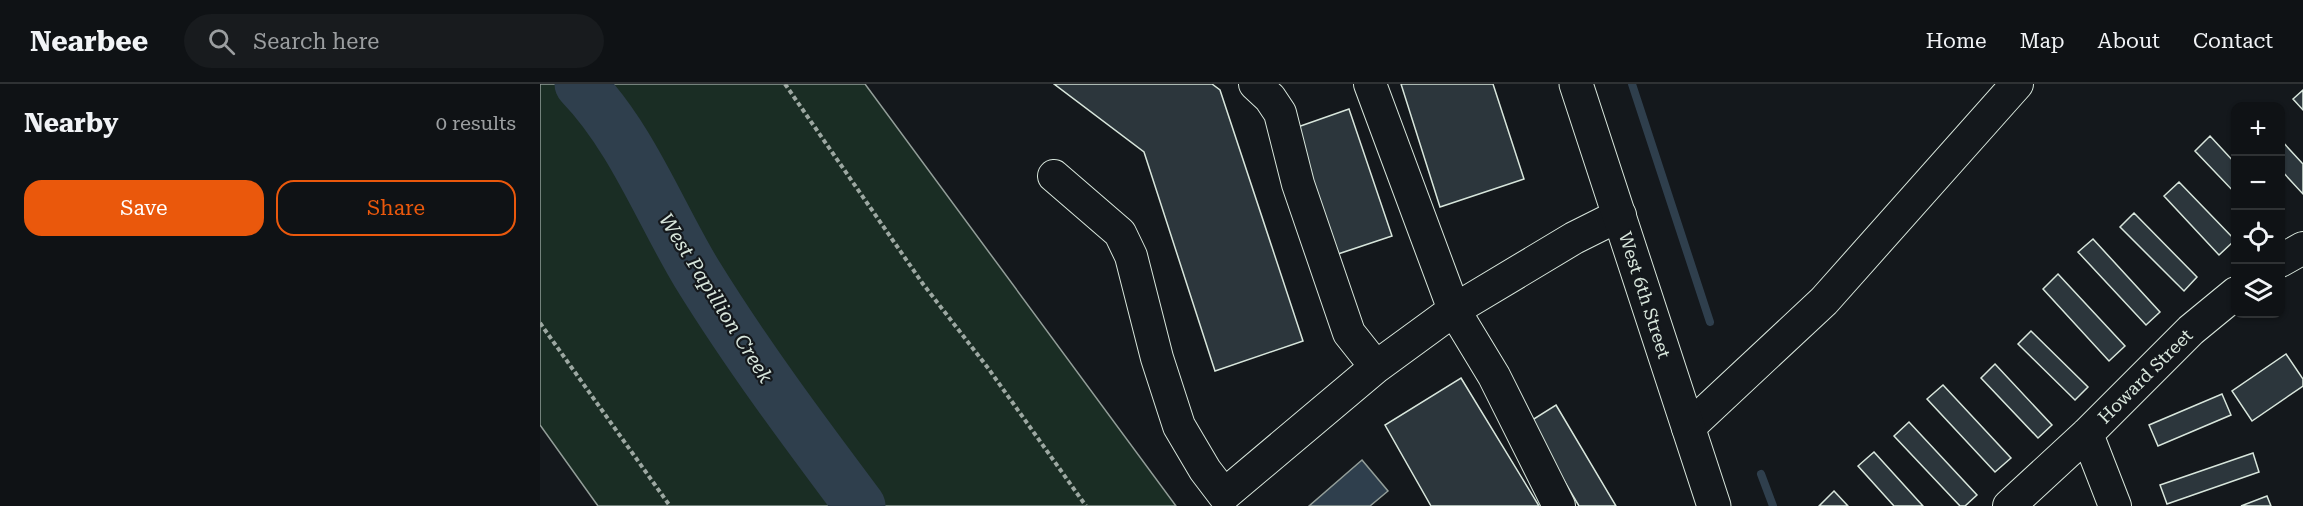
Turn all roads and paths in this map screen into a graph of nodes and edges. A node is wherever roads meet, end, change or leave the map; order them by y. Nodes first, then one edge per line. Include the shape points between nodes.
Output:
1 (785, 84) edge
2 (1255, 84) edge
3 (1370, 84) edge
4 (1576, 84) edge
5 (2017, 84) edge
6 (1054, 176) dead end
7 (1620, 215) junction
8 (2303, 248) edge
9 (2285, 258) edge
10 (2231, 296) edge
11 (1455, 310) junction
12 (540, 323) edge
13 (1376, 367) junction
14 (1688, 428) junction
15 (2087, 434) junction
16 (1228, 501) edge
17 (670, 506) edge
18 (1086, 506) edge
19 (1559, 506) edge
20 (1714, 506) edge
21 (2009, 506) edge
22 (2115, 506) edge

1 - 18 path via 923,284
2 - 13 street via 1280,113 1298,184 1349,333
3 - 11 street
4 - 7 main road, West 6th Street
5 - 14 street via 1824,302
6 - 16 street via 1120,233 1131,256 1179,426 1204,470
7 - 11 street via 1574,238
7 - 14 main road, West 6th Street
8 - 9 street
10 - 15 street, Howard Street via 2191,330
11 - 13 street
11 - 19 street via 1494,376
12 - 17 path
13 - 16 street
14 - 20 main road, West 6th Street
15 - 21 street
15 - 22 street, Howard Street

